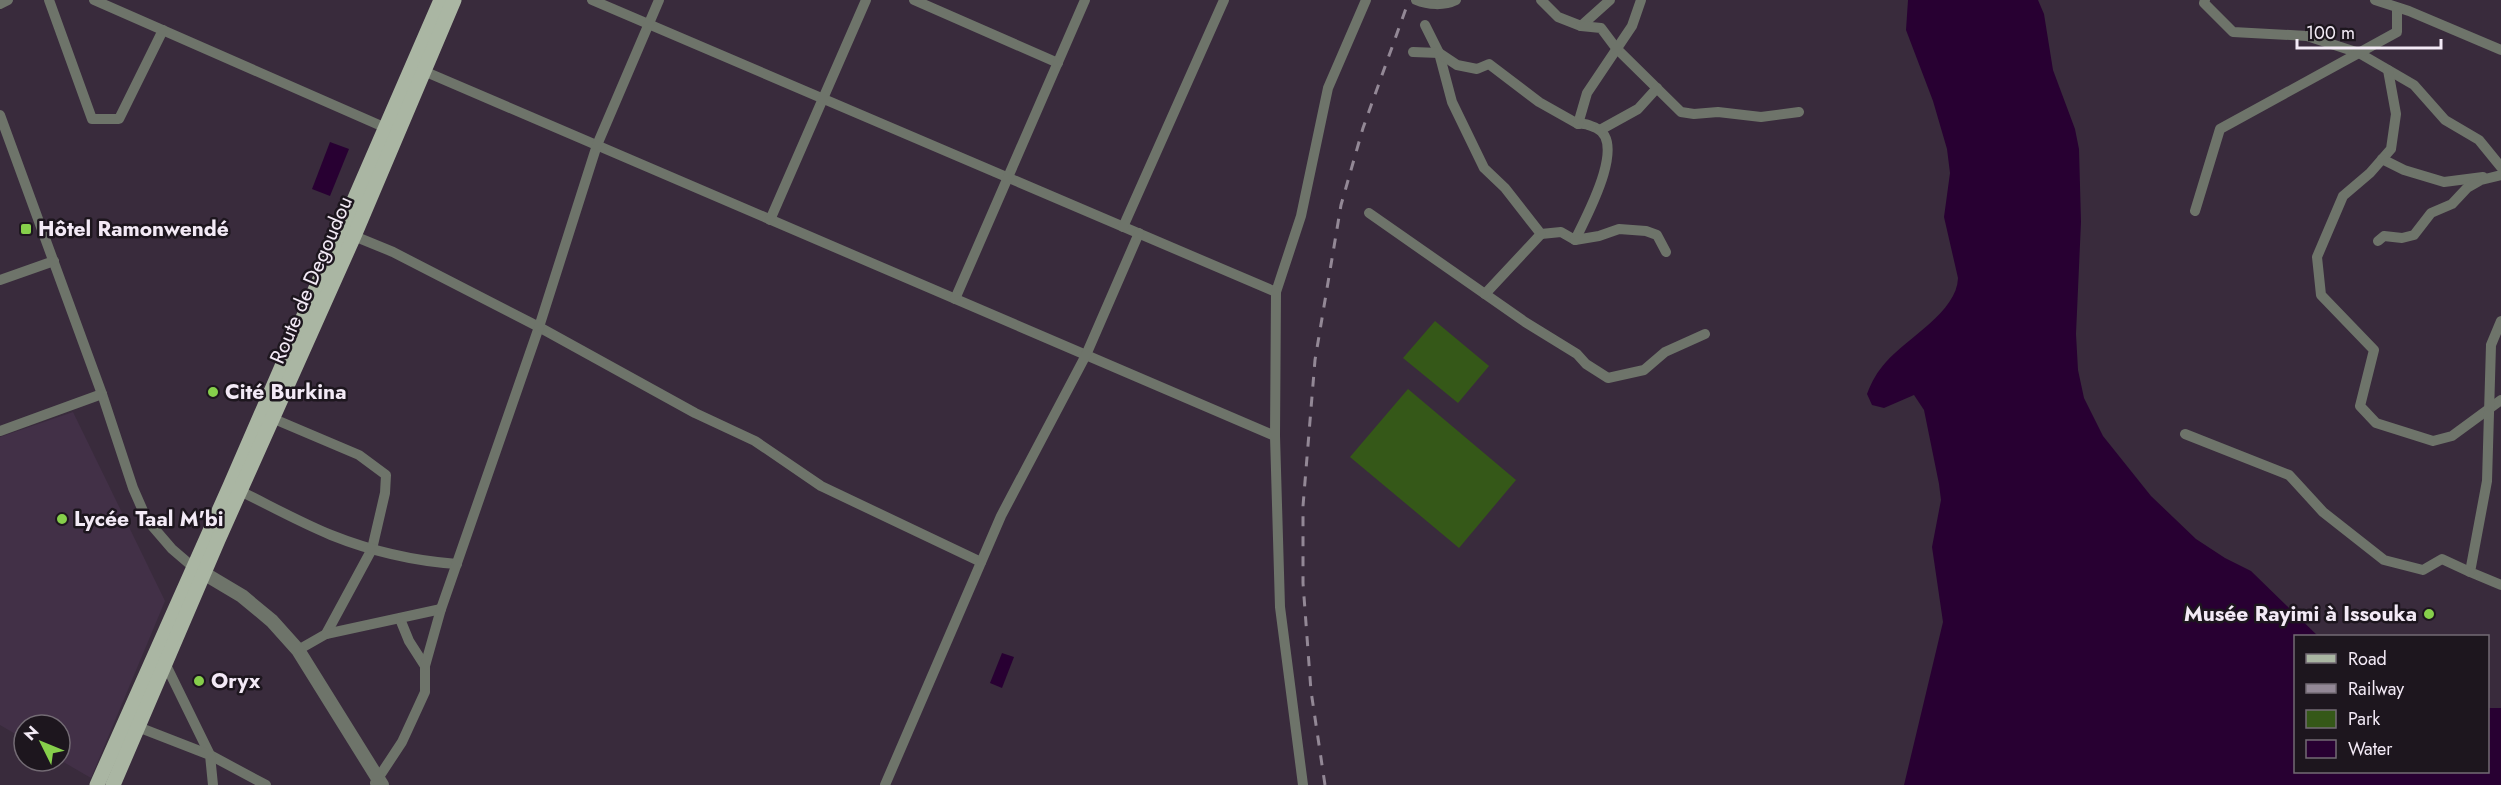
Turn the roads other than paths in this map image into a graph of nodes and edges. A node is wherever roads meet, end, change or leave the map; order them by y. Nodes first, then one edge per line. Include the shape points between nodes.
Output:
1 (8, 0) edge
2 (49, 0) edge
3 (94, 0) edge
4 (441, 0) edge
5 (454, 0) edge
6 (592, 0) edge
7 (659, 0) edge
8 (866, 0) edge
9 (914, 0) edge
10 (1085, 0) edge
11 (1224, 0) edge
12 (1366, 0) edge
13 (1416, 0) edge
14 (1456, 0) edge
15 (1541, 0) edge
16 (1610, 0) edge
17 (1641, 0) edge
18 (2205, 0) edge
19 (2375, 0) edge
20 (0, 4) edge
21 (2397, 8) junction
22 (649, 24) junction
23 (1425, 24) dead end
24 (1581, 26) junction
25 (163, 30) junction
26 (1616, 48) junction
27 (2501, 50) edge
28 (1413, 52) dead end
29 (1439, 53) junction
30 (2359, 53) junction
31 (1058, 63) junction
32 (419, 69) junction
33 (2388, 70) junction
34 (1657, 88) junction
35 (823, 99) junction
36 (1799, 112) dead end
37 (0, 115) edge
38 (1578, 124) junction
39 (386, 128) junction
40 (1600, 130) junction
41 (597, 145) junction
42 (2382, 159) junction
43 (2501, 167) edge
44 (2501, 175) edge
45 (1008, 177) junction
46 (2195, 211) dead end
47 (1369, 213) dead end
48 (770, 220) junction
49 (1124, 227) junction
50 (1138, 233) junction
51 (1541, 234) junction
52 (354, 236) junction
53 (1575, 240) junction
54 (2378, 241) dead end
55 (1666, 252) dead end
56 (54, 261) junction
57 (0, 280) edge
58 (1276, 292) junction
59 (1485, 294) junction
60 (955, 299) junction
61 (2501, 321) edge
62 (539, 327) junction
63 (1705, 334) dead end
64 (2496, 347) edge
65 (1086, 355) junction
66 (102, 394) junction
67 (2501, 400) edge
68 (2490, 408) junction
69 (267, 416) junction
70 (0, 431) edge
71 (2184, 434) dead end
72 (1275, 436) junction
73 (236, 489) junction
74 (372, 549) junction
75 (981, 562) junction
76 (457, 564) junction
77 (199, 571) junction
78 (2470, 572) junction
79 (2501, 585) edge
80 (441, 609) junction
81 (400, 619) junction
82 (326, 634) junction
83 (158, 646) junction
84 (298, 650) junction
85 (165, 663) junction
86 (425, 666) junction
87 (138, 727) junction
88 (210, 754) junction
89 (250, 781) edge
90 (378, 783) edge
91 (97, 785) edge
92 (113, 785) edge
93 (213, 785) edge
94 (266, 785) edge
95 (885, 785) edge
96 (1303, 785) edge

1 - 20 street
2 - 25 street via 92,119 120,119
3 - 25 street
4 - 32 main road, Route de Degoudou
5 - 32 main road, Route de Degoudou
6 - 22 street
7 - 22 street
8 - 35 street
9 - 31 street
10 - 31 street
11 - 49 street
12 - 58 street via 1328,88 1301,216
13 - 14 street via 1448,4
15 - 24 street via 1558,17
16 - 24 street
17 - 26 street via 1632,26
18 - 30 street via 2233,32 2307,36
19 - 21 street
21 - 27 street
21 - 30 street via 2397,32
22 - 35 street
22 - 41 street
23 - 29 street
24 - 26 street via 1601,28
25 - 39 street
26 - 34 street
26 - 38 street via 1587,93
28 - 29 street
29 - 38 street via 1457,65 1477,69 1489,64 1539,102
29 - 51 street via 1452,102 1484,168
30 - 33 street
30 - 46 street via 2220,129
31 - 45 street
32 - 39 main road, Route de Degoudou
32 - 41 street
32 - 52 main road, Route de Degoudou
33 - 42 street via 2396,114 2391,149
33 - 43 street via 2414,85 2445,120 2479,140
34 - 36 street via 1681,112 1761,117
34 - 40 street via 1638,109
35 - 45 street
35 - 48 street
37 - 56 street
38 - 40 street
39 - 69 main road, Route de Degoudou
40 - 53 street via 1608,146 1604,175
41 - 48 street
41 - 62 street
42 - 44 street via 2444,182
42 - 68 street via 2343,196 2317,257 2321,295 2374,350 2360,406 2376,423 2433,441 2452,436
44 - 54 street via 2481,180 2452,204 2431,213 2414,236 2384,236
45 - 49 street
45 - 60 street
47 - 59 street
48 - 60 street
49 - 50 street
50 - 58 street
50 - 65 street
51 - 53 street via 1561,232
51 - 59 street
52 - 62 street
52 - 69 main road, Route de Degoudou
53 - 55 street via 1619,229 1646,231 1657,235
56 - 57 street
56 - 66 street
58 - 72 street
59 - 63 street via 1608,378 1644,370 1665,352
60 - 65 street
61 - 64 street
62 - 75 street via 695,413 755,441 821,486
62 - 76 street
64 - 68 street
65 - 72 street
65 - 75 street
66 - 70 street
66 - 77 street via 147,520 172,549
67 - 68 street
68 - 78 street via 2487,481
69 - 73 main road, Route de Degoudou
69 - 74 street via 359,455 386,475
71 - 78 street via 2289,475 2323,512 2384,560 2423,570 2442,559
72 - 96 street via 1280,607
73 - 74 street via 331,535
73 - 77 main road, Route de Degoudou
74 - 76 street via 422,561
74 - 82 street
75 - 95 street
76 - 80 street
77 - 83 main road
77 - 84 street via 242,596
77 - 85 main road
78 - 79 street
80 - 81 street
80 - 86 street
81 - 82 street
81 - 86 street via 408,641
82 - 84 street
83 - 85 street
83 - 91 main road
84 - 90 street
85 - 87 main road
85 - 88 street
86 - 90 street via 425,692
87 - 88 street
87 - 92 main road
88 - 89 street
88 - 93 street
89 - 94 street

